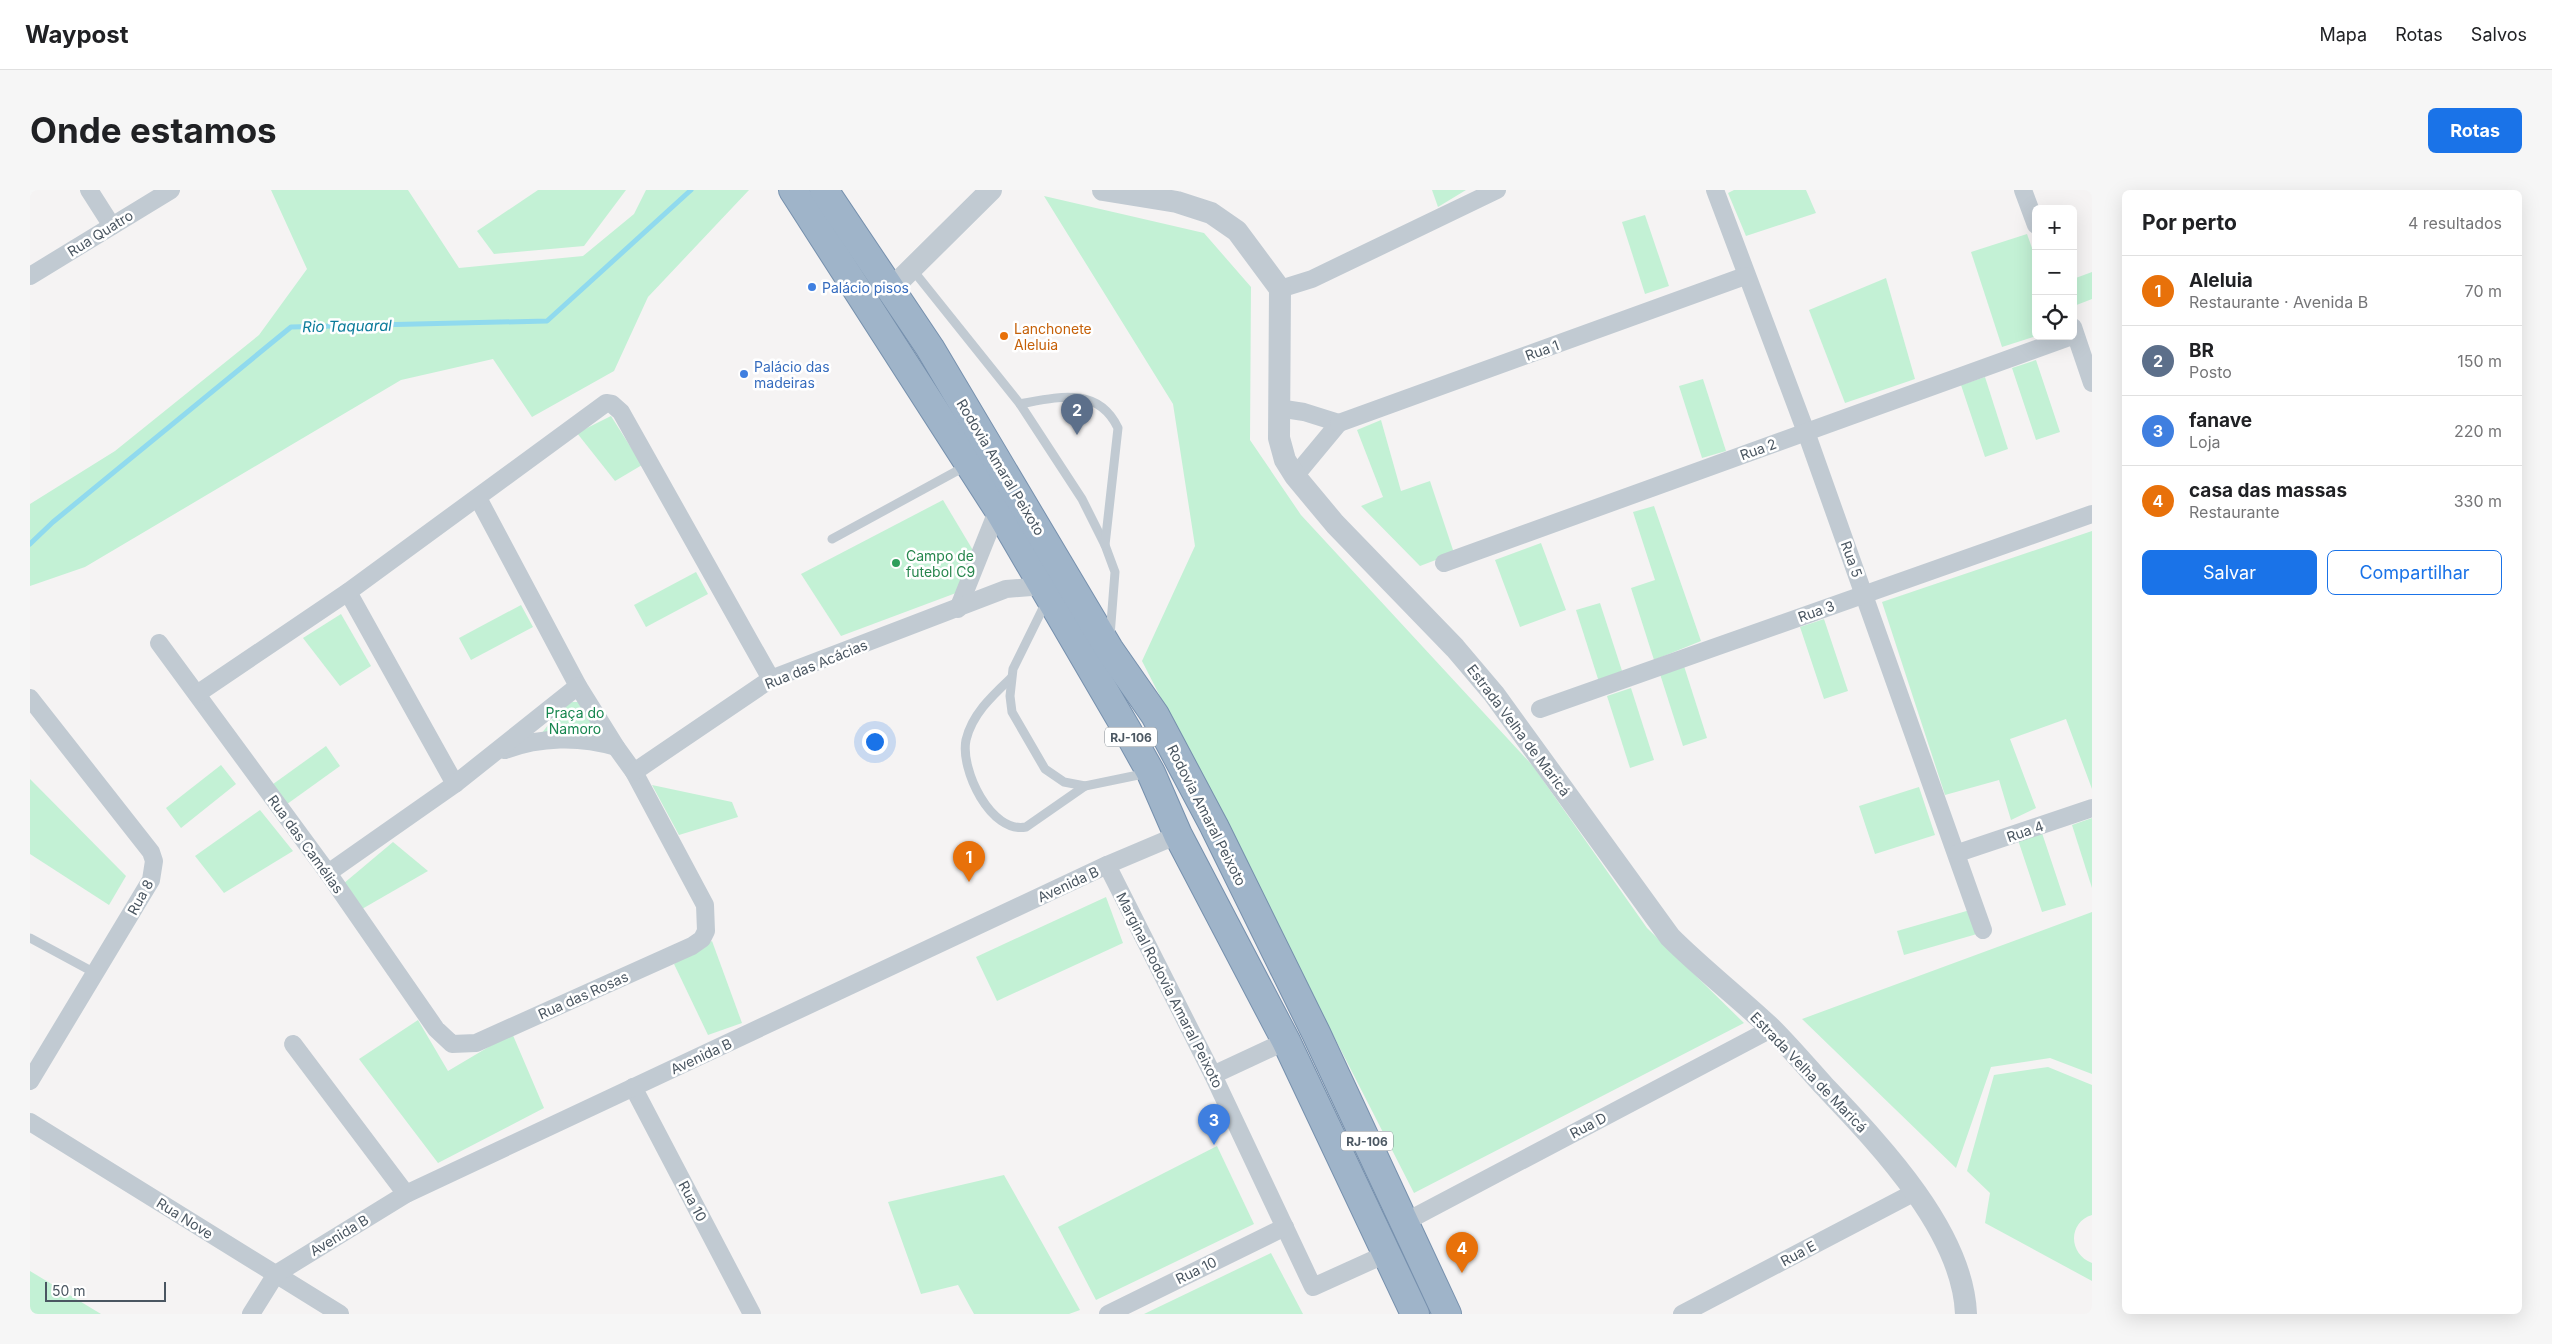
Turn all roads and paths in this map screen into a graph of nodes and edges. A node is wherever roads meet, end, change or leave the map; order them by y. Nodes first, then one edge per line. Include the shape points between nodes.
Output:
1 (89, 190) edge
2 (171, 190) edge
3 (793, 190) edge
4 (824, 190) edge
5 (991, 190) edge
6 (1103, 190) edge
7 (1497, 190) edge
8 (1715, 190) edge
9 (2023, 190) edge
10 (2032, 214) edge
11 (112, 226) junction
12 (912, 269) junction
13 (30, 276) edge
14 (1745, 276) junction
15 (891, 289) junction
16 (1280, 289) junction
17 (2058, 340) edge
18 (2076, 340) edge
19 (2092, 383) edge
20 (1020, 404) junction
21 (1278, 408) junction
22 (1339, 422) junction
23 (1806, 432) junction
24 (970, 464) junction
25 (1295, 476) junction
26 (478, 498) junction
27 (998, 509) junction
28 (2092, 514) edge
29 (832, 539) dead end
30 (1105, 545) junction
31 (1444, 563) dead end
32 (1047, 591) junction
33 (348, 592) junction
34 (1865, 594) junction
35 (958, 609) junction
36 (159, 643) dead end
37 (1109, 649) junction
38 (1011, 678) junction
39 (771, 679) junction
40 (578, 686) junction
41 (197, 694) junction
42 (30, 698) edge
43 (1540, 709) dead end
44 (616, 747) junction
45 (495, 753) junction
46 (634, 772) junction
47 (1151, 773) junction
48 (455, 784) junction
49 (1085, 786) junction
50 (2092, 808) edge
51 (1178, 835) junction
52 (1958, 853) junction
53 (1107, 866) junction
54 (328, 874) junction
55 (1983, 930) dead end
56 (30, 938) edge
57 (95, 973) junction
58 (1771, 1029) junction
59 (1286, 1042) junction
60 (294, 1044) dead end
61 (452, 1044) joint
62 (1213, 1075) junction
63 (30, 1081) edge
64 (633, 1088) junction
65 (30, 1122) edge
66 (1914, 1192) junction
67 (406, 1194) junction
68 (1405, 1222) junction
69 (1285, 1227) junction
70 (1386, 1254) junction
71 (276, 1274) junction
72 (251, 1314) edge
73 (340, 1314) edge
74 (752, 1314) edge
75 (1108, 1314) edge
76 (1415, 1314) edge
77 (1447, 1314) edge
78 (1682, 1314) edge
79 (1966, 1314) edge

1 - 11 street
2 - 11 street, Rua Quatro
3 - 24 highway, Rodovia Amaral Peixoto / RJ-106
4 - 15 highway, Rodovia Amaral Peixoto / RJ-106
5 - 12 street
6 - 16 street via 1177,202 1211,213 1237,231
7 - 16 street via 1312,279
8 - 14 street, Rua 5
9 - 10 street
11 - 13 street, Rua Quatro
12 - 15 street
12 - 20 lane
14 - 22 street, Rua 1
14 - 23 street, Rua 5
15 - 37 highway, Rodovia Amaral Peixoto / RJ-106 via 930,348
16 - 21 street, Estrada Velha de Maricá
17 - 23 street, Rua 2
18 - 19 street
20 - 30 lane via 1082,499
20 - 30 lane via 1063,397 1095,401 1111,413 1118,428
21 - 22 street
21 - 25 street, Estrada Velha de Maricá via 1279,438 1285,460
22 - 25 street
23 - 31 street, Rua 2
23 - 34 street, Rua 5
24 - 27 highway, Rodovia Amaral Peixoto / RJ-106
24 - 29 lane
25 - 58 street, Estrada Velha de Maricá via 1335,524 1455,648 1494,694 1670,937
26 - 33 street
26 - 39 street via 600,406 612,404 621,412
26 - 40 street
27 - 32 highway, Rodovia Amaral Peixoto / RJ-106
27 - 35 street
28 - 34 street, Rua 3
30 - 37 lane via 1114,572
32 - 35 street, Rua das Acácias via 1006,589
32 - 38 lane
32 - 47 highway, Rodovia Amaral Peixoto / RJ-106
33 - 41 street
33 - 48 street
34 - 43 street, Rua 3
34 - 52 street, Rua 5
35 - 39 street, Rua das Acácias
36 - 41 street, Rua das Camélias
37 - 68 highway, Rodovia Amaral Peixoto / RJ-106 via 1155,715 1214,826
38 - 49 lane via 1012,712 1045,769 1064,782
38 - 49 lane via 985,703 966,740 965,754 973,782 991,813 1008,826 1026,827
39 - 46 street, Rua das Acácias
40 - 44 street
40 - 45 street
41 - 54 street, Rua das Camélias
42 - 57 street, Rua 8 via 151,852 154,861 151,880
44 - 45 street via 592,741 552,740 523,744
44 - 46 street
45 - 48 street
46 - 61 street, Rua das Rosas via 705,905 706,931 702,939 476,1043
47 - 49 lane
47 - 51 highway, Rodovia Amaral Peixoto / RJ-106
48 - 54 street
50 - 52 street, Rua 4
51 - 53 street, Avenida B
51 - 59 highway, Rodovia Amaral Peixoto / RJ-106
52 - 55 street, Rua 5
53 - 62 street, Marginal Rodovia Amaral Peixoto
53 - 64 street, Avenida B
54 - 61 street, Rua das Camélias via 436,1029
56 - 57 lane
57 - 63 street, Rua 8
58 - 66 street, Estrada Velha de Maricá via 1866,1131
58 - 68 street, Rua D
59 - 62 street
59 - 70 highway, Rodovia Amaral Peixoto / RJ-106
60 - 67 street
62 - 69 street, Marginal Rodovia Amaral Peixoto
64 - 67 street, Avenida B
64 - 74 street, Rua 10
65 - 71 street, Rua Nove
66 - 78 street, Rua E
66 - 79 street, Estrada Velha de Maricá via 1938,1228 1962,1279
67 - 71 street, Avenida B
68 - 77 highway, Rodovia Amaral Peixoto / RJ-106
69 - 70 street, Marginal Rodovia Amaral Peixoto via 1314,1287
69 - 75 street, Rua 10
70 - 76 highway, Rodovia Amaral Peixoto / RJ-106
71 - 72 street, Avenida B
71 - 73 street, Rua Nove

